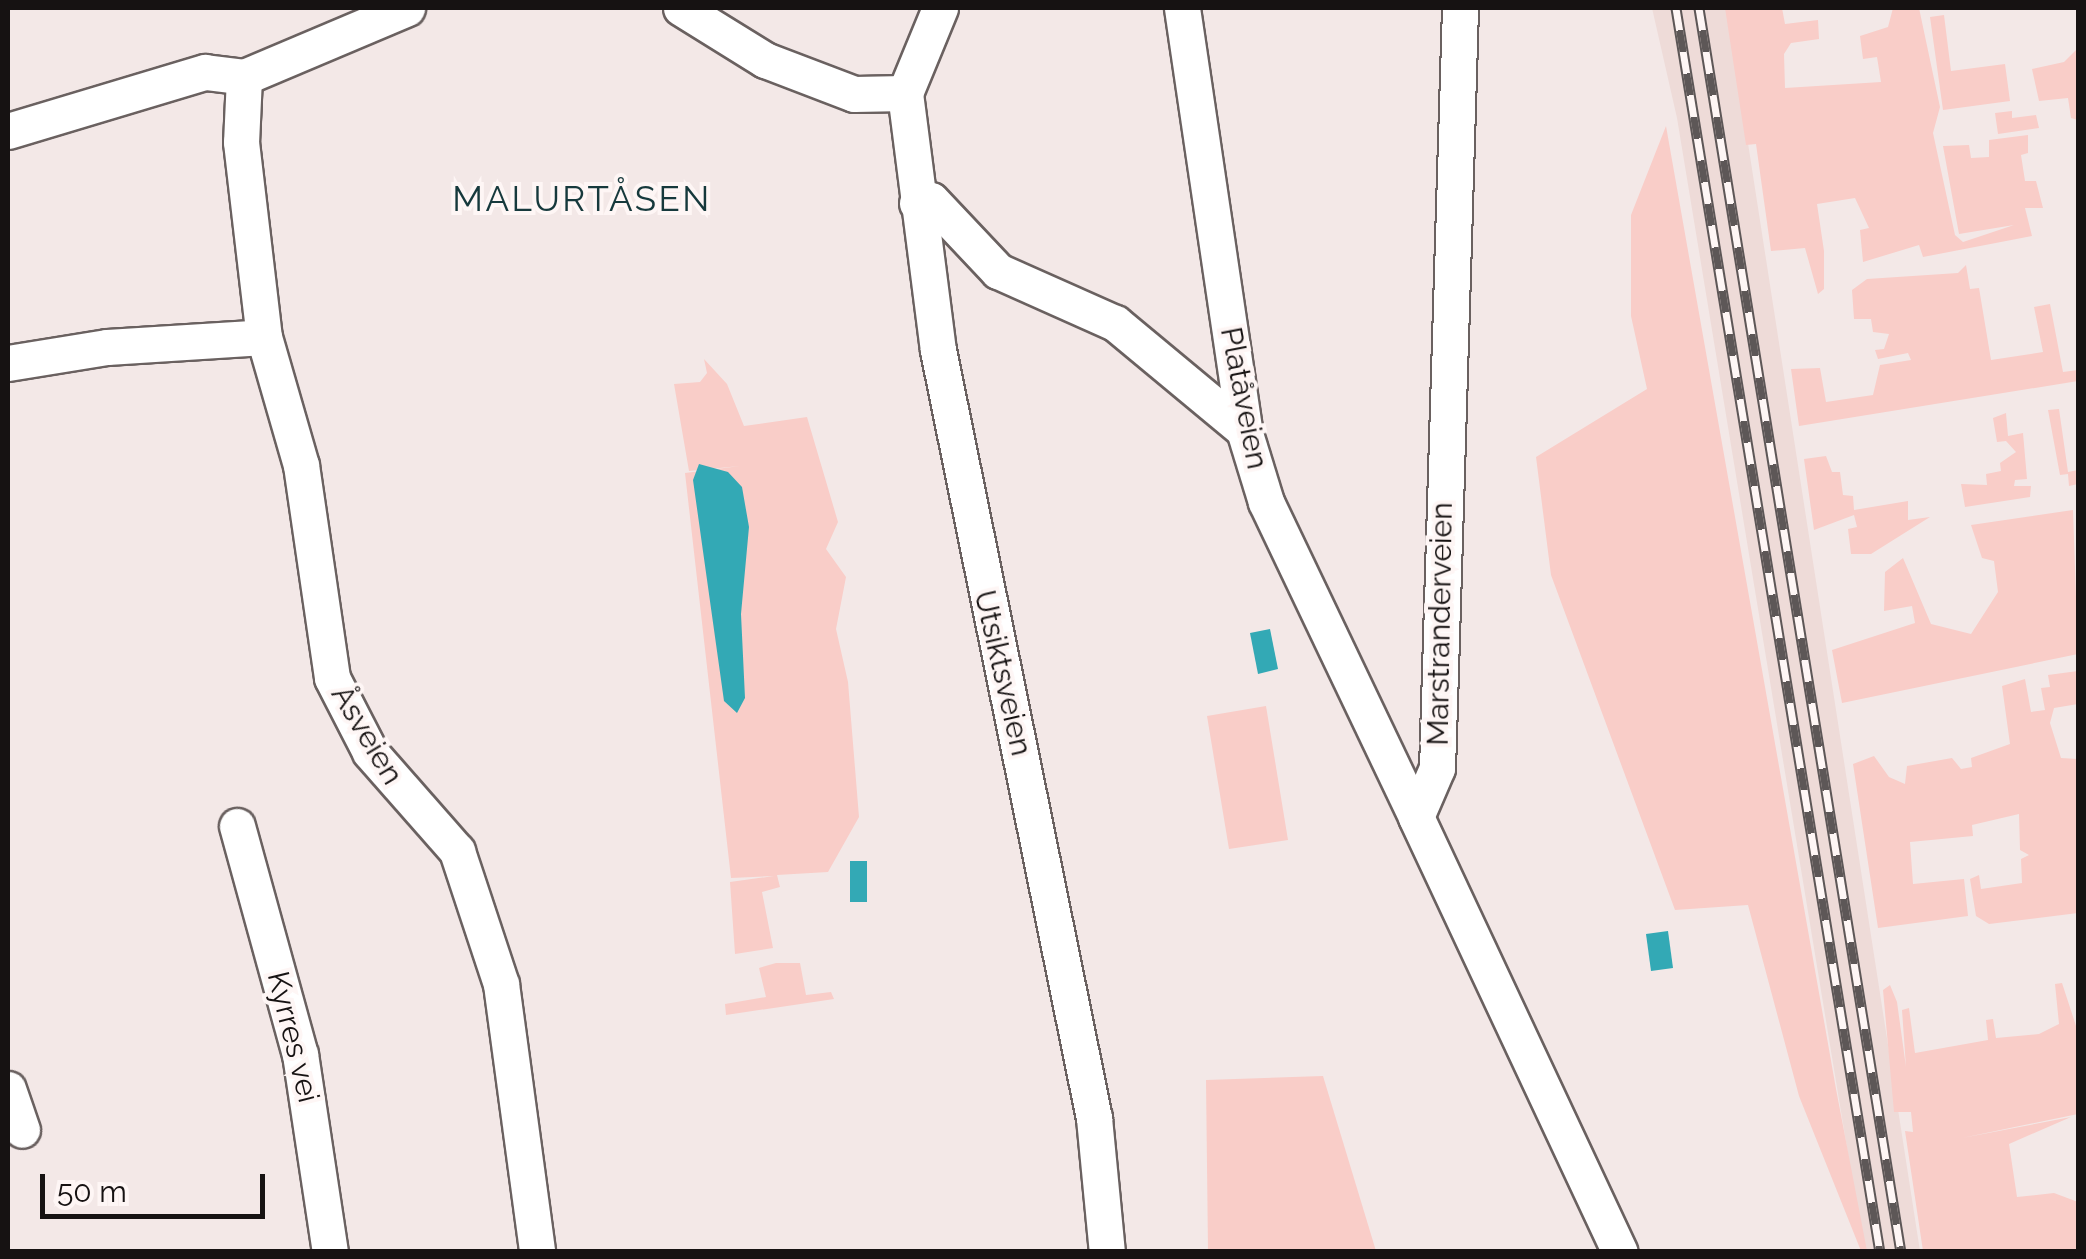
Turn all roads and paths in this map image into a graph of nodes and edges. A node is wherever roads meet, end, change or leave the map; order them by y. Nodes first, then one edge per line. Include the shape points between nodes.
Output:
1 (408, 8) edge
2 (682, 8) edge
3 (940, 8) edge
4 (1182, 8) edge
5 (1460, 8) edge
6 (244, 77) junction
7 (905, 94) junction
8 (8, 131) edge
9 (916, 203) junction
10 (264, 337) junction
11 (8, 363) edge
12 (1244, 430) junction
13 (1416, 817) junction
14 (237, 826) dead end
15 (8, 1089) edge
16 (22, 1130) dead end
17 (330, 1252) edge
18 (536, 1252) edge
19 (1107, 1252) edge
20 (1620, 1252) edge

1 - 6 street
2 - 7 street via 765,60 819,84 854,94
3 - 7 street
4 - 12 street, Platåveien
5 - 13 street, Marstranderveien via 1437,768
6 - 8 street via 205,72
6 - 10 street, Åsveien via 241,142
7 - 9 street, Utsiktsveien
9 - 12 street via 931,200 998,271 1081,304 1130,333
9 - 19 street, Utsiktsveien via 976,553 1094,1118
10 - 11 street via 107,347
10 - 18 street, Åsveien via 301,465 332,678 370,752 457,851 501,984
12 - 13 street, Platåveien via 1266,502
13 - 20 street
14 - 17 street, Kyrres vei via 300,1054
15 - 16 street

